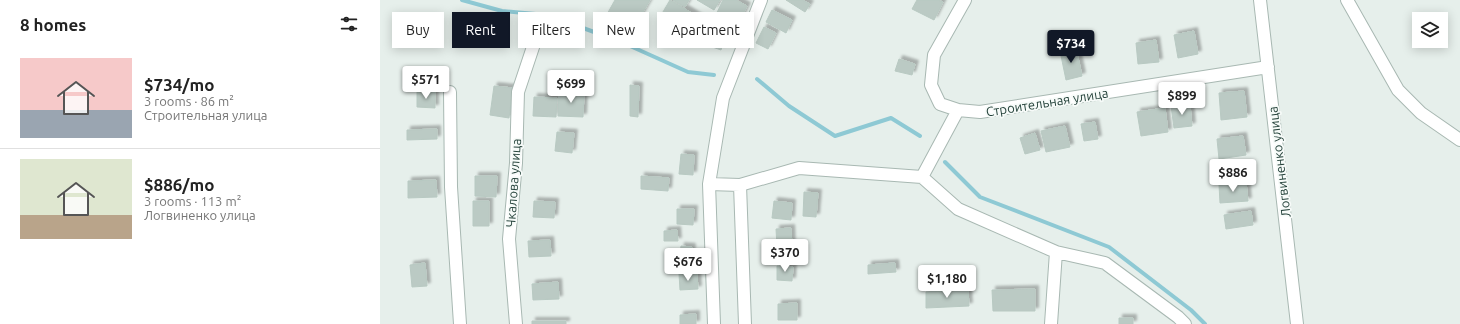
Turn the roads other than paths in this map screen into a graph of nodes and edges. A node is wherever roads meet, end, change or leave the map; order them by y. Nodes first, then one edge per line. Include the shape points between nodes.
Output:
1 (761, 0) edge
2 (965, 0) edge
3 (1260, 0) edge
4 (1347, 0) edge
5 (533, 48) edge
6 (1268, 67) junction
7 (450, 92) dead end
8 (958, 110) junction
9 (1460, 140) edge
10 (922, 177) junction
11 (709, 184) junction
12 (740, 185) junction
13 (1056, 252) junction
14 (460, 324) edge
15 (516, 324) edge
16 (714, 324) edge
17 (745, 324) edge
18 (1051, 324) edge
19 (1185, 324) edge
20 (1297, 324) edge

1 - 11 street via 723,98
2 - 8 street, Строительная улица via 934,55 931,85 940,104
3 - 6 street, Логвиненко улица
4 - 9 street via 1398,90 1421,114
5 - 15 street, Чкалова улица via 518,92 516,163 509,239
6 - 8 street, Строительная улица via 980,112
6 - 20 street, Логвиненко улица
7 - 14 street via 450,187
8 - 10 street
10 - 12 street via 799,168
10 - 13 street via 958,209
11 - 12 street
11 - 16 street
12 - 17 street
13 - 18 street
13 - 19 street via 1104,263

